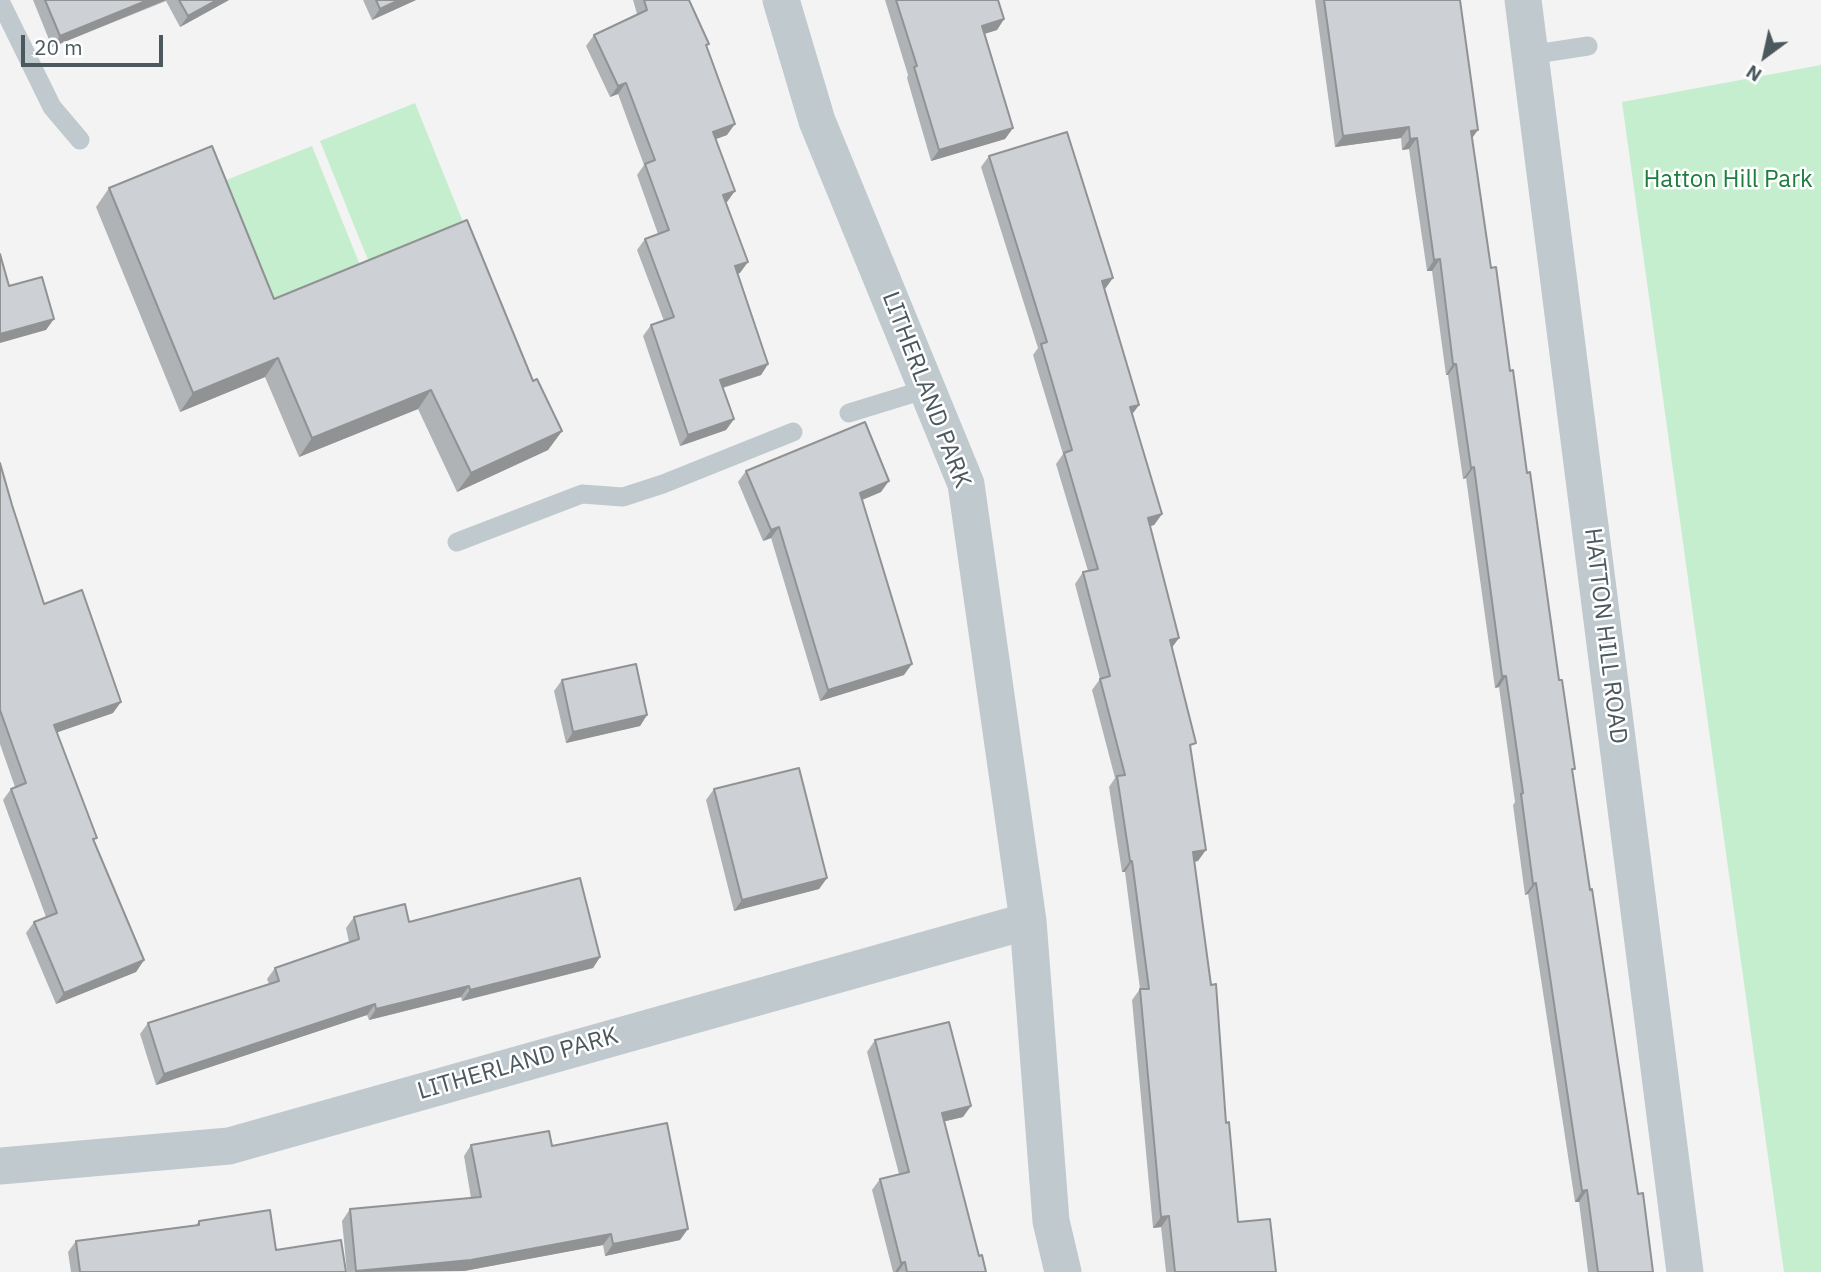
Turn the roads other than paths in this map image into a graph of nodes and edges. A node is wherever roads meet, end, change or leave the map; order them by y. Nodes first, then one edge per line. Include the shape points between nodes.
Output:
1 (781, 0) edge
2 (1523, 0) edge
3 (0, 1) edge
4 (1588, 46) dead end
5 (1529, 55) junction
6 (80, 140) dead end
7 (927, 389) junction
8 (849, 413) dead end
9 (793, 432) dead end
10 (457, 542) dead end
11 (1028, 921) junction
12 (0, 1166) edge
13 (1063, 1272) edge
14 (1685, 1272) edge

1 - 7 street, LITHERLAND PARK via 817,121
2 - 5 street, HATTON HILL ROAD
3 - 6 lane via 52,107
4 - 5 lane
5 - 14 street, HATTON HILL ROAD
7 - 8 lane
7 - 11 street, LITHERLAND PARK via 966,484
9 - 10 lane via 623,498 582,494
11 - 12 street, LITHERLAND PARK via 229,1146
11 - 13 street, LITHERLAND PARK via 1051,1221

